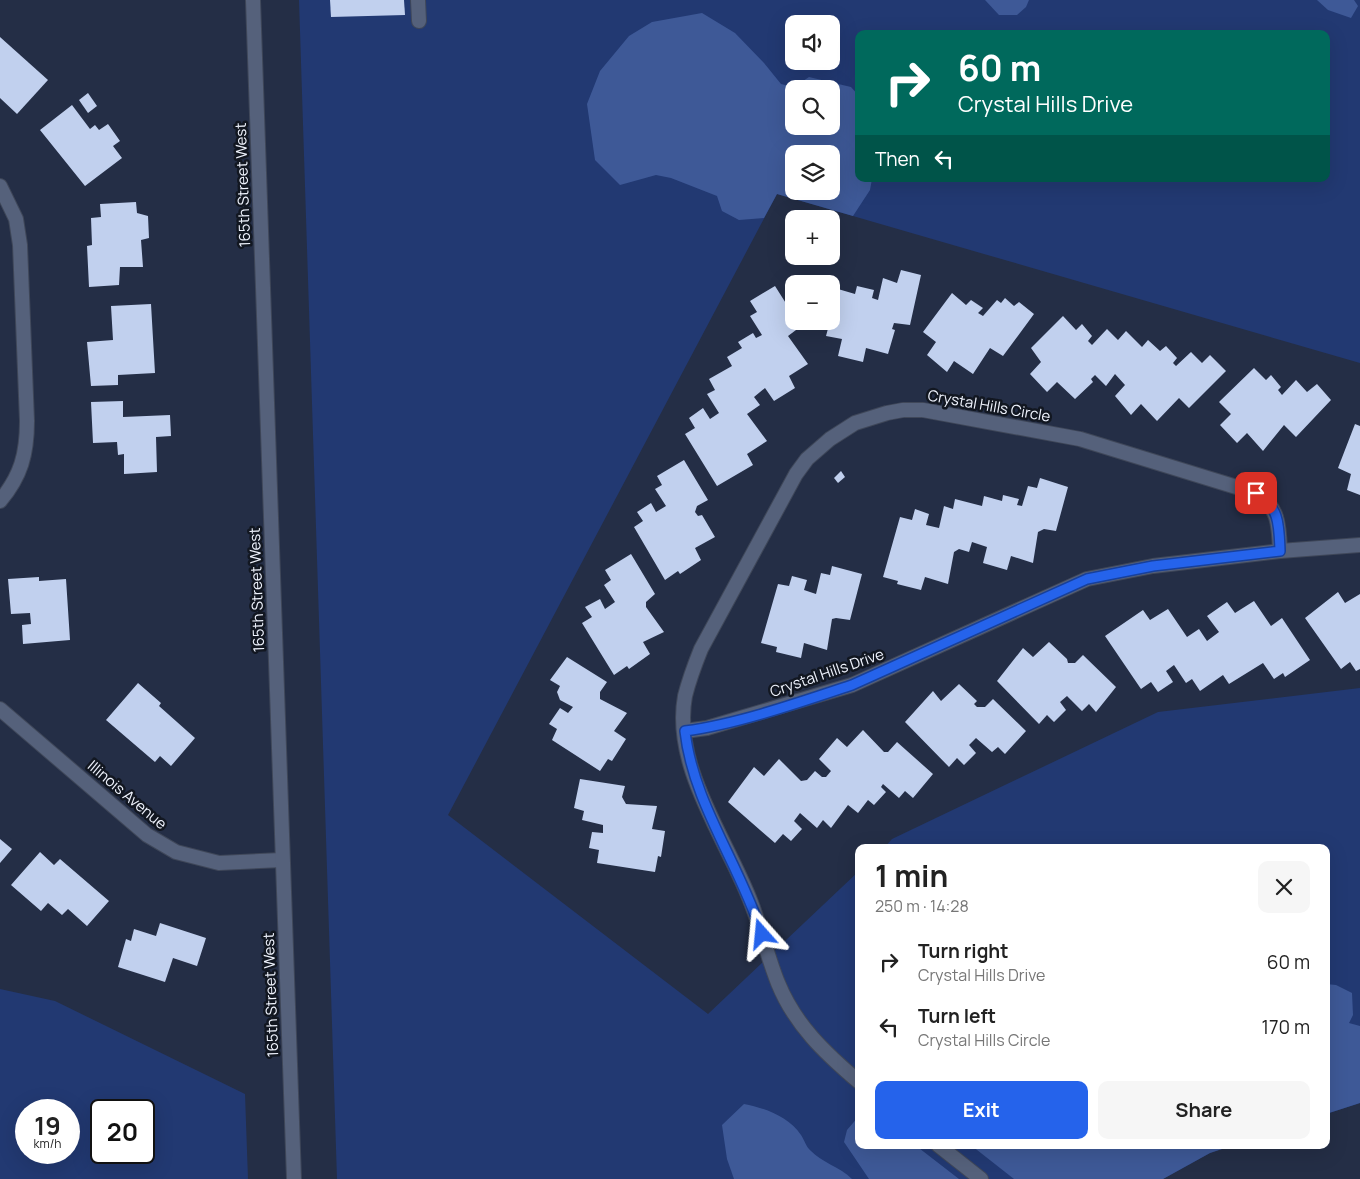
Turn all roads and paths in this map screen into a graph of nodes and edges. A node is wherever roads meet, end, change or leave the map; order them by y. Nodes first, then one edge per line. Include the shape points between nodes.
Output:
1 (253, 0) edge
2 (418, 0) edge
3 (419, 21) dead end
4 (0, 186) edge
5 (0, 501) edge
6 (1360, 545) edge
7 (1280, 551) junction
8 (0, 709) edge
9 (685, 731) junction
10 (282, 860) junction
11 (855, 1078) edge
12 (943, 1149) edge
13 (294, 1179) edge
14 (981, 1179) edge

1 - 10 street, 165th Street West
2 - 3 street
4 - 5 street via 16,219 20,245 27,421 19,473
6 - 7 street, Crystal Hills Drive
7 - 9 street, Crystal Hills Drive via 1153,566 1087,579 852,685 717,725
7 - 9 street, Crystal Hills Circle via 1279,524 1268,500 1256,493 1065,436 938,412 903,410 871,417 830,439 807,459 796,474 694,665 685,696
8 - 10 street, Illinois Avenue via 148,835 176,852 219,863
9 - 11 street via 696,784 750,899 789,1006 814,1040
10 - 13 street, 165th Street West
12 - 14 street

